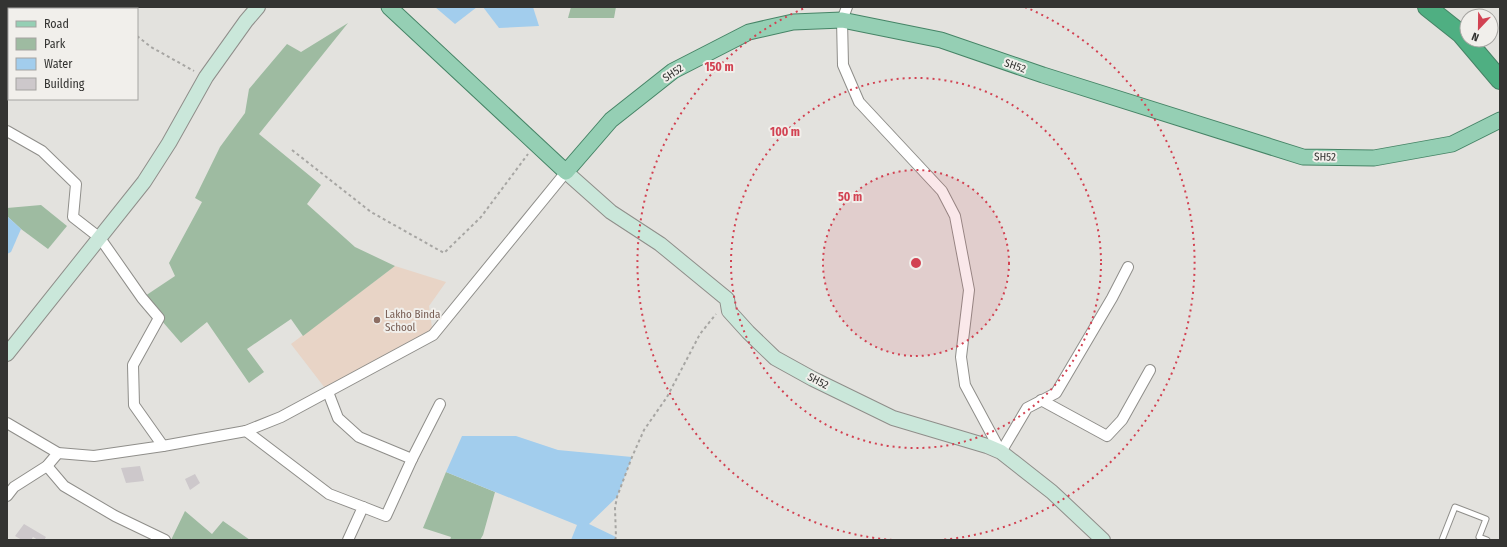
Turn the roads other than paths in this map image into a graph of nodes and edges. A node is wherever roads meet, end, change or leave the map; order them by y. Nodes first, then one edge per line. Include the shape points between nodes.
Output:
1 (258, 7) edge
2 (389, 7) edge
3 (1427, 7) edge
4 (844, 14) edge
5 (1500, 80) edge
6 (1500, 120) edge
7 (7, 131) edge
8 (566, 172) junction
9 (100, 238) junction
10 (1128, 267) dead end
11 (7, 354) edge
12 (1150, 370) dead end
13 (328, 392) junction
14 (1042, 400) junction
15 (440, 404) dead end
16 (7, 423) edge
17 (246, 431) junction
18 (163, 446) junction
19 (1001, 452) junction
20 (58, 453) junction
21 (412, 459) junction
22 (47, 466) junction
23 (7, 496) edge
24 (363, 507) junction
25 (165, 540) edge
26 (348, 540) edge
27 (1103, 540) edge
28 (1442, 540) edge
29 (1487, 540) edge

1 - 9 street via 206,77 144,182
2 - 8 main road, SH52 / SH52
3 - 5 highway via 1461,34
4 - 6 main road, SH52 / SH52 via 941,40 1050,78 1303,157 1374,158 1452,144
4 - 8 main road, SH52 / SH52 via 749,32 673,71 611,120
4 - 19 street via 843,65 859,102 942,191 955,216 969,290 961,357 965,385
7 - 9 street via 42,151 76,184 73,217
8 - 13 street via 433,335
8 - 19 street, SH52 / SH52 via 611,212 660,244 727,299 729,311 776,358 893,418
9 - 11 street
9 - 18 street via 159,318 133,364 134,405
10 - 14 street via 1056,393
12 - 14 street via 1122,420 1107,436
13 - 17 street
13 - 21 street via 338,418 359,437
14 - 19 street via 1027,408
15 - 21 street
16 - 20 street
17 - 18 street
17 - 24 street via 329,494
18 - 20 street via 94,456
19 - 27 street, SH52 / SH52 via 1052,492
20 - 22 street
21 - 24 street via 386,516
22 - 23 street via 14,487
22 - 25 street via 64,486 115,516
24 - 26 street
28 - 29 lane via 1455,507 1486,519 1478,537

